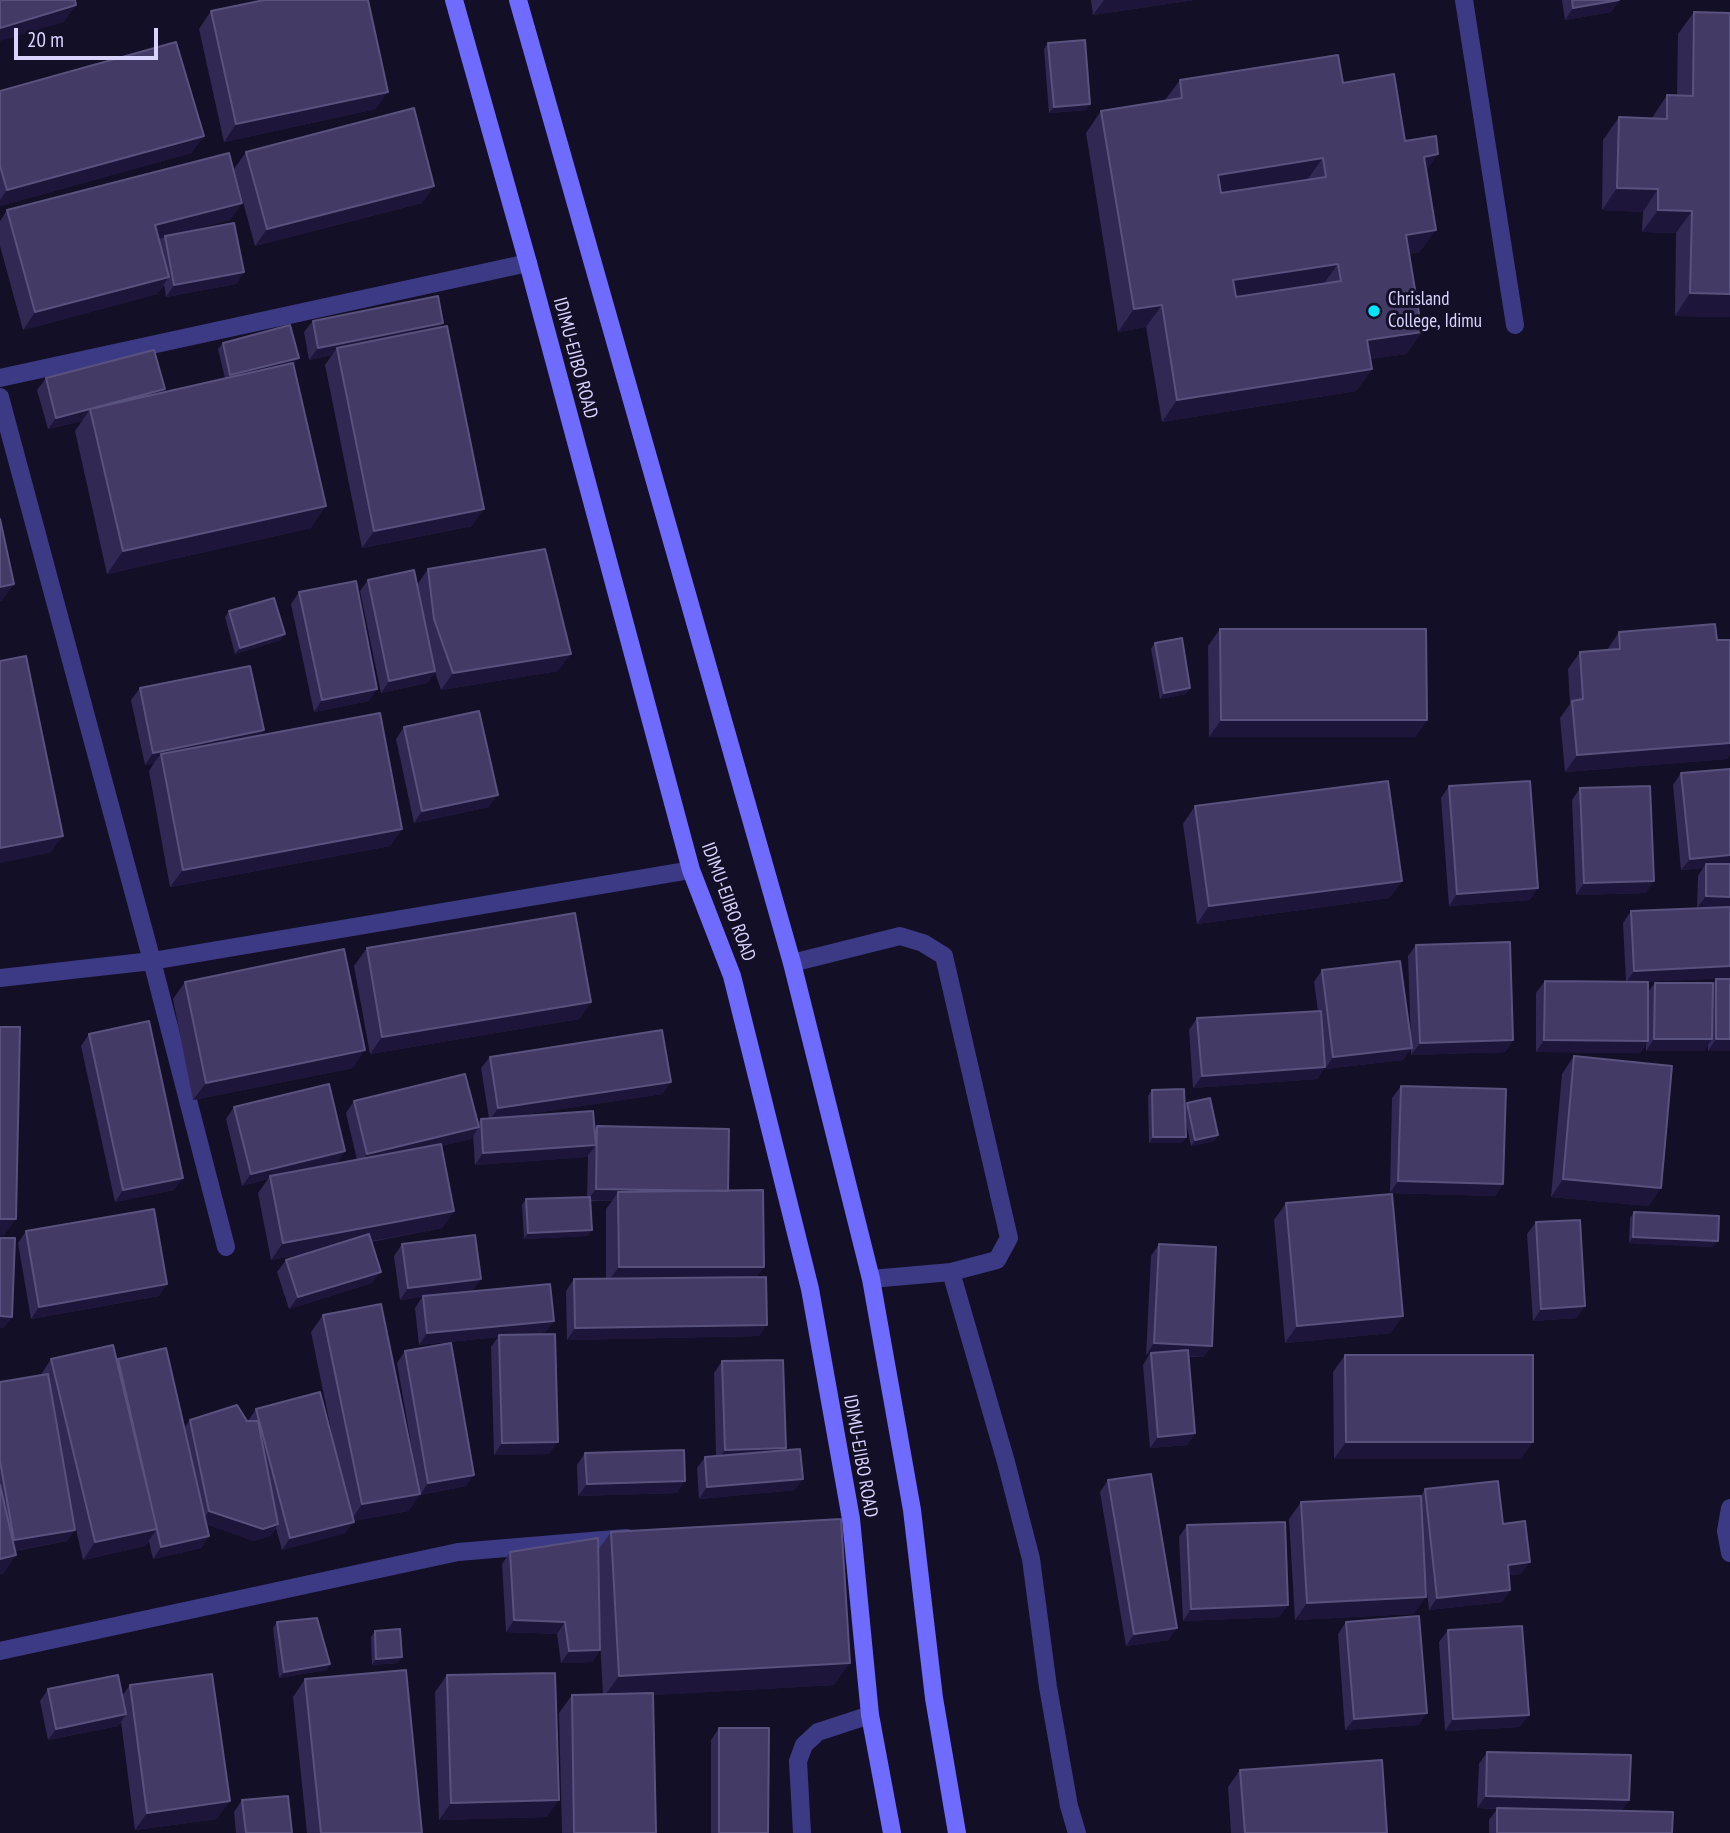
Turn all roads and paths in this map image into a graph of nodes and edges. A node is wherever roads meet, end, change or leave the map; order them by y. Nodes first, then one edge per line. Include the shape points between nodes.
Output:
1 (454, 0) edge
2 (518, 0) edge
3 (1464, 0) edge
4 (528, 263) junction
5 (1514, 325) dead end
6 (0, 378) edge
7 (0, 397) edge
8 (691, 870) junction
9 (152, 961) junction
10 (792, 963) junction
11 (0, 978) edge
12 (226, 1247) dead end
13 (951, 1272) junction
14 (871, 1279) junction
15 (1730, 1508) edge
16 (648, 1536) edge
17 (1730, 1553) edge
18 (0, 1651) edge
19 (870, 1715) junction
20 (802, 1833) edge
21 (892, 1833) edge
22 (957, 1833) edge
23 (1077, 1833) edge

1 - 4 main road, IDIMU-EJIBO ROAD
2 - 10 main road
3 - 5 street
4 - 6 street
4 - 8 main road, IDIMU-EJIBO ROAD
7 - 9 street
8 - 9 street
8 - 19 main road, IDIMU-EJIBO ROAD via 732,976 810,1289
9 - 11 street
9 - 12 street
10 - 13 street via 900,936 944,956 1009,1238 997,1260
10 - 14 main road
13 - 14 street
13 - 23 street via 1031,1559 1053,1713
14 - 22 main road via 912,1510 934,1698
15 - 17 street via 1726,1531
16 - 18 street via 458,1552
19 - 20 street via 818,1732 804,1745 798,1761
19 - 21 main road, IDIMU-EJIBO ROAD

